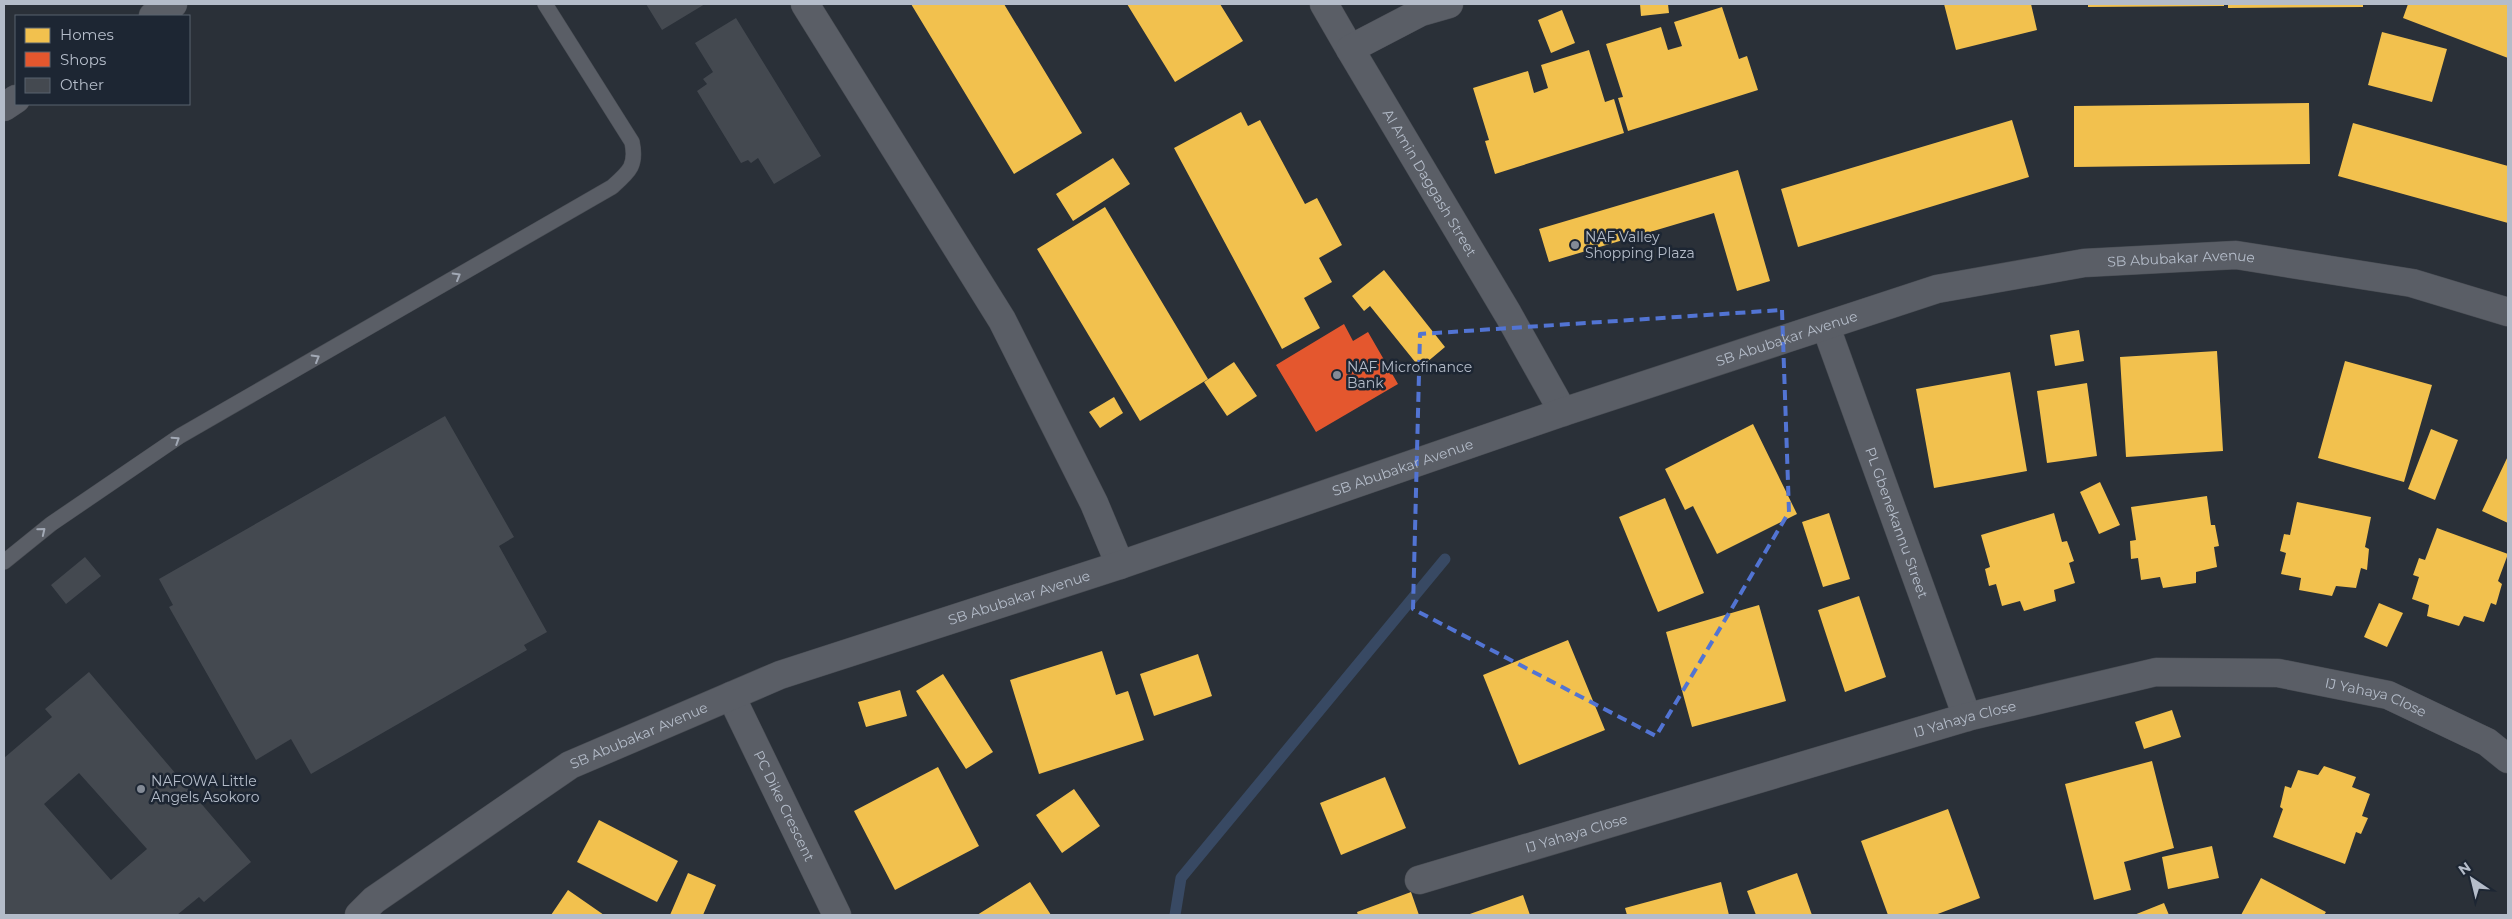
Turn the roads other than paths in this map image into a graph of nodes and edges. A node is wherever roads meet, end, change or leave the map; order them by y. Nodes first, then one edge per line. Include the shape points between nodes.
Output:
1 (173, 4) edge
2 (544, 4) edge
3 (805, 4) edge
4 (1324, 4) edge
5 (1449, 4) edge
6 (155, 15) edge
7 (1350, 49) junction
8 (15, 100) edge
9 (4, 106) edge
10 (2508, 312) edge
11 (1826, 327) junction
12 (1563, 412) junction
13 (4, 562) edge
14 (1120, 565) junction
15 (731, 696) junction
16 (1967, 717) junction
17 (2508, 759) edge
18 (1419, 880) dead end
19 (359, 915) edge
20 (837, 915) edge

1 - 6 street
13 -> 2 lane via 51,524 180,436 612,187 628,173 635,157 632,142
3 - 14 street via 1002,320 1094,503
4 - 7 street, Al Amin Daggash Street
5 - 7 street via 1421,12
7 - 12 street, Al Amin Daggash Street
8 - 9 street
10 - 11 street, SB Abubakar Avenue via 2412,283 2236,255 2084,262 1937,289
11 - 12 street, SB Abubakar Avenue
11 - 16 street, PL Gbenekannu Street
12 - 14 street, SB Abubakar Avenue
14 - 15 street, SB Abubakar Avenue via 780,675
15 - 19 street, SB Abubakar Avenue via 570,765 374,900
15 - 20 street, PC Dike Crescent
16 - 17 street, IJ Yahaya Close via 2156,672 2278,673 2388,695 2487,742
16 - 18 street, IJ Yahaya Close

